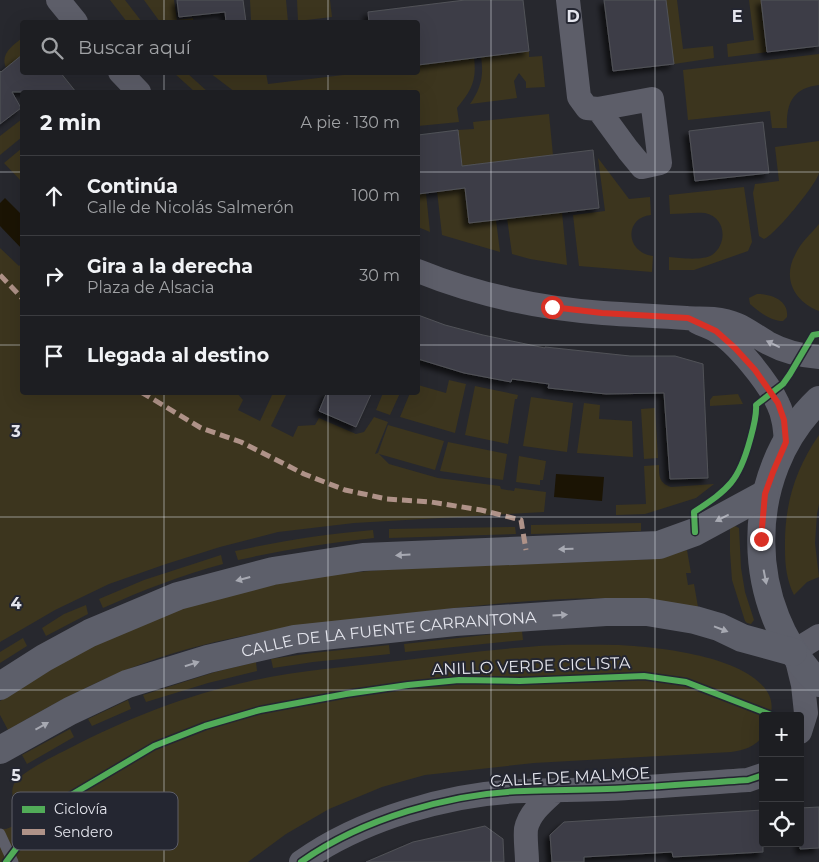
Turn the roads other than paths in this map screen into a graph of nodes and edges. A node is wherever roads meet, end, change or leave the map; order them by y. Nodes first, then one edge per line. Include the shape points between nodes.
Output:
1 (58, 0) edge
2 (568, 0) edge
3 (74, 20) edge
4 (123, 75) edge
5 (137, 90) edge
6 (598, 109) dead end
7 (420, 273) edge
8 (688, 318) junction
9 (819, 357) edge
10 (819, 400) edge
11 (786, 442) junction
12 (765, 494) junction
13 (819, 636) edge
14 (794, 654) junction
15 (819, 683) edge
16 (0, 686) edge
17 (804, 719) edge
18 (0, 750) edge
19 (759, 776) edge
20 (555, 791) junction
21 (474, 796) junction
22 (526, 829) junction
23 (0, 834) edge
24 (13, 862) edge
25 (302, 862) edge
26 (527, 862) edge

1 - 3 street
2 - 6 street via 579,97 587,108
4 - 5 street
7 - 8 street via 510,300 602,313
9 -> 8 street via 802,355 769,343 735,323
8 - 11 street via 716,331 755,370 778,403
10 - 11 main road
11 - 12 main road
12 -> 14 main road via 761,539 764,575 779,627
12 -> 16 main road via 695,532 659,545 363,557 273,571 178,596 90,633
13 - 14 street
14 - 15 main road
14 - 17 street via 803,685
18 -> 14 main road, CALLE DE LA FUENTE CARRANTONA via 127,684 208,659 295,639 455,622 647,612 695,620
19 - 20 street, CALLE DE MALMOE via 748,780
20 - 21 street, CALLE DE MALMOE
20 - 22 street via 541,804
21 - 22 street, CALLE DE MALMOE via 515,812
21 - 25 street, CALLE DE MALMOE via 380,820 315,852
22 - 26 street
23 - 24 lane

